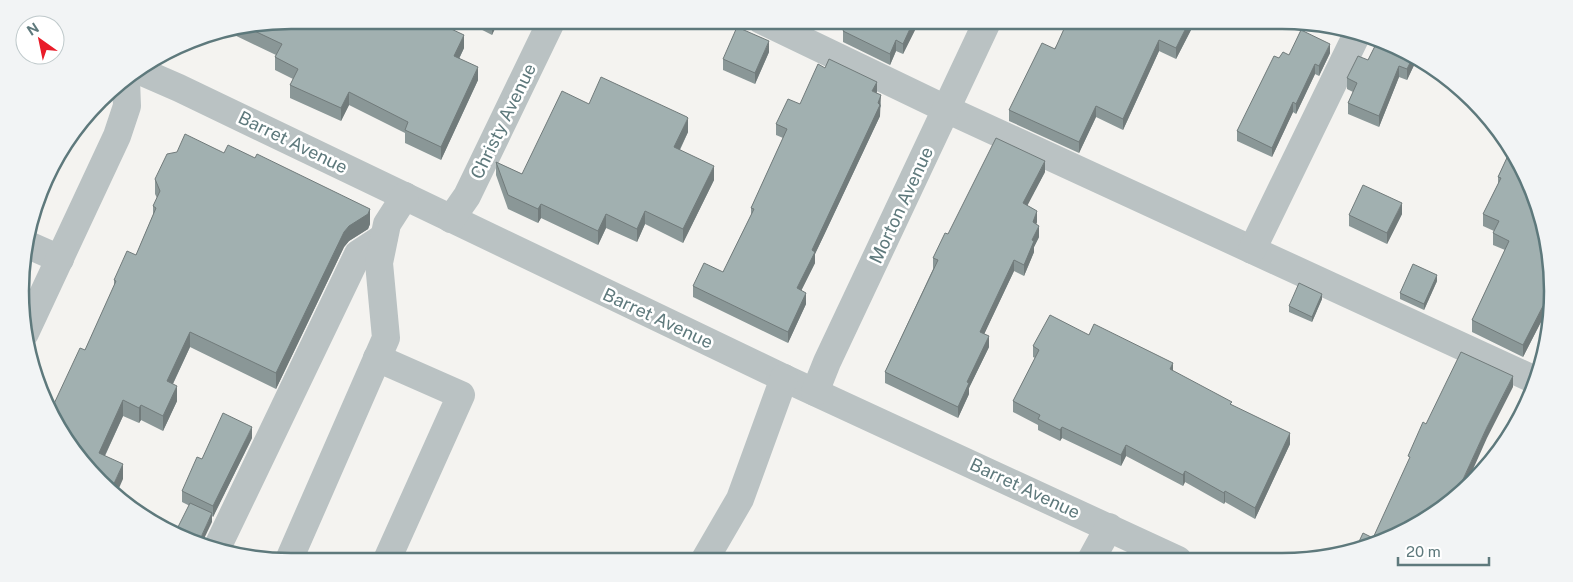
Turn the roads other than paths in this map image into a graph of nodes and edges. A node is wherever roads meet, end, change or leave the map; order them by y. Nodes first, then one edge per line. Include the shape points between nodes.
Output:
1 (548, 29) edge
2 (781, 29) edge
3 (984, 29) edge
4 (1354, 39) edge
5 (145, 73) edge
6 (126, 87) edge
7 (946, 109) junction
8 (405, 196) junction
9 (451, 219) junction
10 (384, 237) junction
11 (33, 247) edge
12 (1252, 250) junction
13 (60, 259) junction
14 (31, 321) edge
15 (377, 358) junction
16 (1529, 377) edge
17 (784, 378) junction
18 (815, 392) junction
19 (1108, 527) junction
20 (219, 543) edge
21 (292, 553) edge
22 (390, 553) edge
23 (709, 553) edge
24 (1095, 553) edge
25 (1163, 553) edge

1 - 9 street, Christy Avenue via 467,196
2 - 7 street
3 - 7 street, Morton Avenue
4 - 12 street
5 - 8 street, Barret Avenue
6 - 13 street via 127,106 117,136
7 - 12 street
7 - 18 street, Morton Avenue
8 - 9 street, Barret Avenue
8 - 10 street via 387,224
9 - 17 street, Barret Avenue
10 - 15 street via 379,263 386,338
10 - 20 street via 358,254
11 - 13 street
12 - 16 street
13 - 14 street
15 - 21 street
15 - 22 street via 461,395
17 - 18 street, Barret Avenue
17 - 23 street via 740,499
18 - 19 street, Barret Avenue
19 - 24 street
19 - 25 street, Barret Avenue

